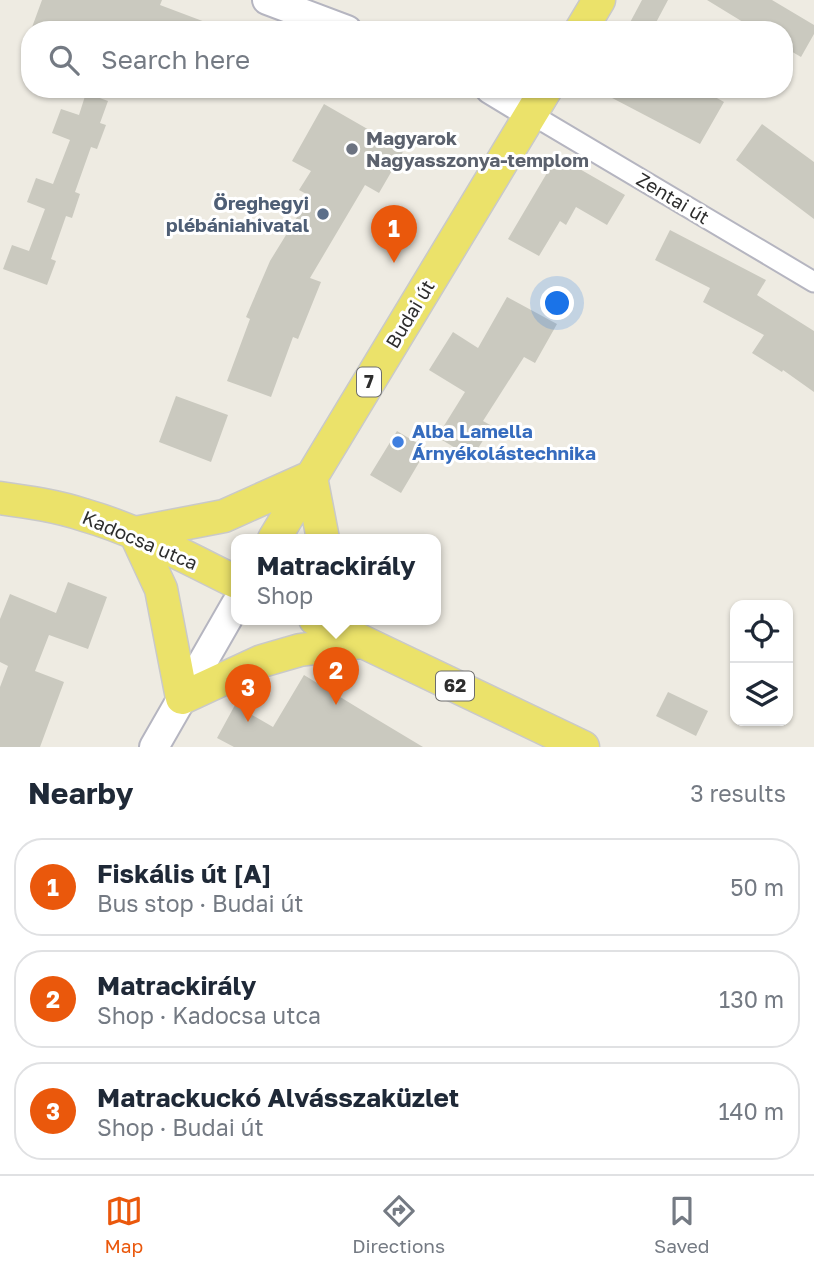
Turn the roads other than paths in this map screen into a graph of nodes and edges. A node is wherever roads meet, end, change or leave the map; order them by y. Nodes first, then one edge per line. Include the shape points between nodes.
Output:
1 (267, 0) edge
2 (599, 0) edge
3 (323, 21) edge
4 (586, 21) edge
5 (538, 101) edge
6 (814, 282) edge
7 (311, 477) junction
8 (0, 498) edge
9 (135, 533) junction
10 (277, 534) edge
11 (322, 534) edge
12 (231, 580) edge
13 (231, 613) edge
14 (336, 625) edge
15 (358, 631) edge
16 (182, 698) junction
17 (154, 747) edge
18 (583, 747) edge

1 - 3 main road
2 - 4 main road
5 - 6 street, Zentai út
5 - 7 main road, Budai út / 7
7 - 9 main road via 224,516
7 - 10 main road, Budai út / 7
7 - 11 main road
8 - 9 main road, Kadocsa utca via 85,515
9 - 12 main road, Kadocsa utca
9 - 16 main road via 161,589
13 - 16 main road
14 - 15 main road, 62
15 - 16 main road via 262,661
15 - 18 main road, 62
16 - 17 main road

